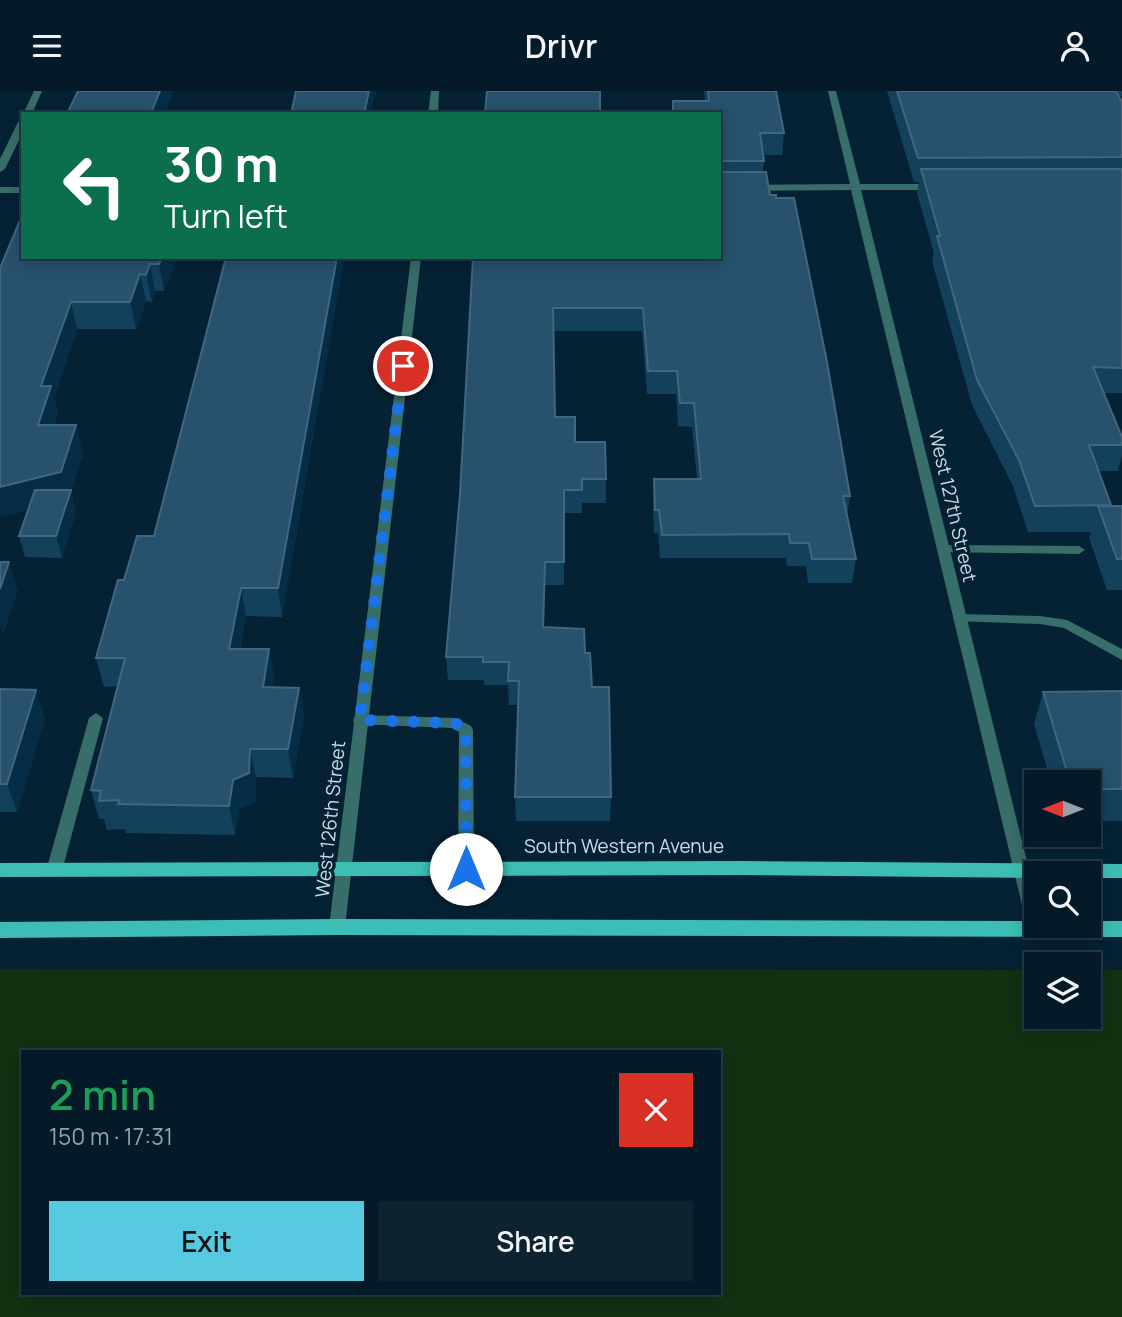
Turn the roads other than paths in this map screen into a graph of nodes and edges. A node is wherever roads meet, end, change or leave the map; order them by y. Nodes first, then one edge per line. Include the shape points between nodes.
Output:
1 (38, 91) edge
2 (435, 91) edge
3 (832, 91) edge
4 (28, 112) edge
5 (433, 112) edge
6 (21, 126) edge
7 (0, 169) edge
8 (856, 187) junction
9 (940, 187) edge
10 (721, 188) edge
11 (0, 190) edge
12 (21, 190) edge
13 (416, 259) edge
14 (944, 549) junction
15 (1079, 550) dead end
16 (960, 618) junction
17 (1122, 655) edge
18 (96, 717) dead end
19 (360, 720) junction
20 (344, 868) junction
21 (466, 869) junction
22 (0, 870) edge
23 (54, 871) junction
24 (1022, 871) junction
25 (1122, 871) edge
26 (1024, 879) edge
27 (337, 926) junction
28 (1101, 929) edge
29 (1122, 929) edge
30 (0, 930) edge
31 (1024, 930) edge

1 - 4 street
2 - 5 street
3 - 8 street, West 127th Street
6 - 7 street
8 - 9 street
8 - 10 street
8 - 14 street, West 127th Street
11 - 12 street
13 - 19 street, West 126th Street
14 - 15 street
14 - 16 street, West 127th Street
16 - 17 street via 1067,624
16 - 24 street, West 127th Street
18 - 23 street
19 - 20 street, West 126th Street
19 - 21 street via 455,723 466,730
20 - 21 main road, South Western Avenue
20 - 23 main road, South Western Avenue
20 - 27 street, West 126th Street
21 - 24 main road, South Western Avenue
22 - 23 main road, South Western Avenue
24 - 25 main road, South Western Avenue
24 - 26 street, West 127th Street
27 - 30 main road
27 - 31 main road
28 - 29 main road

